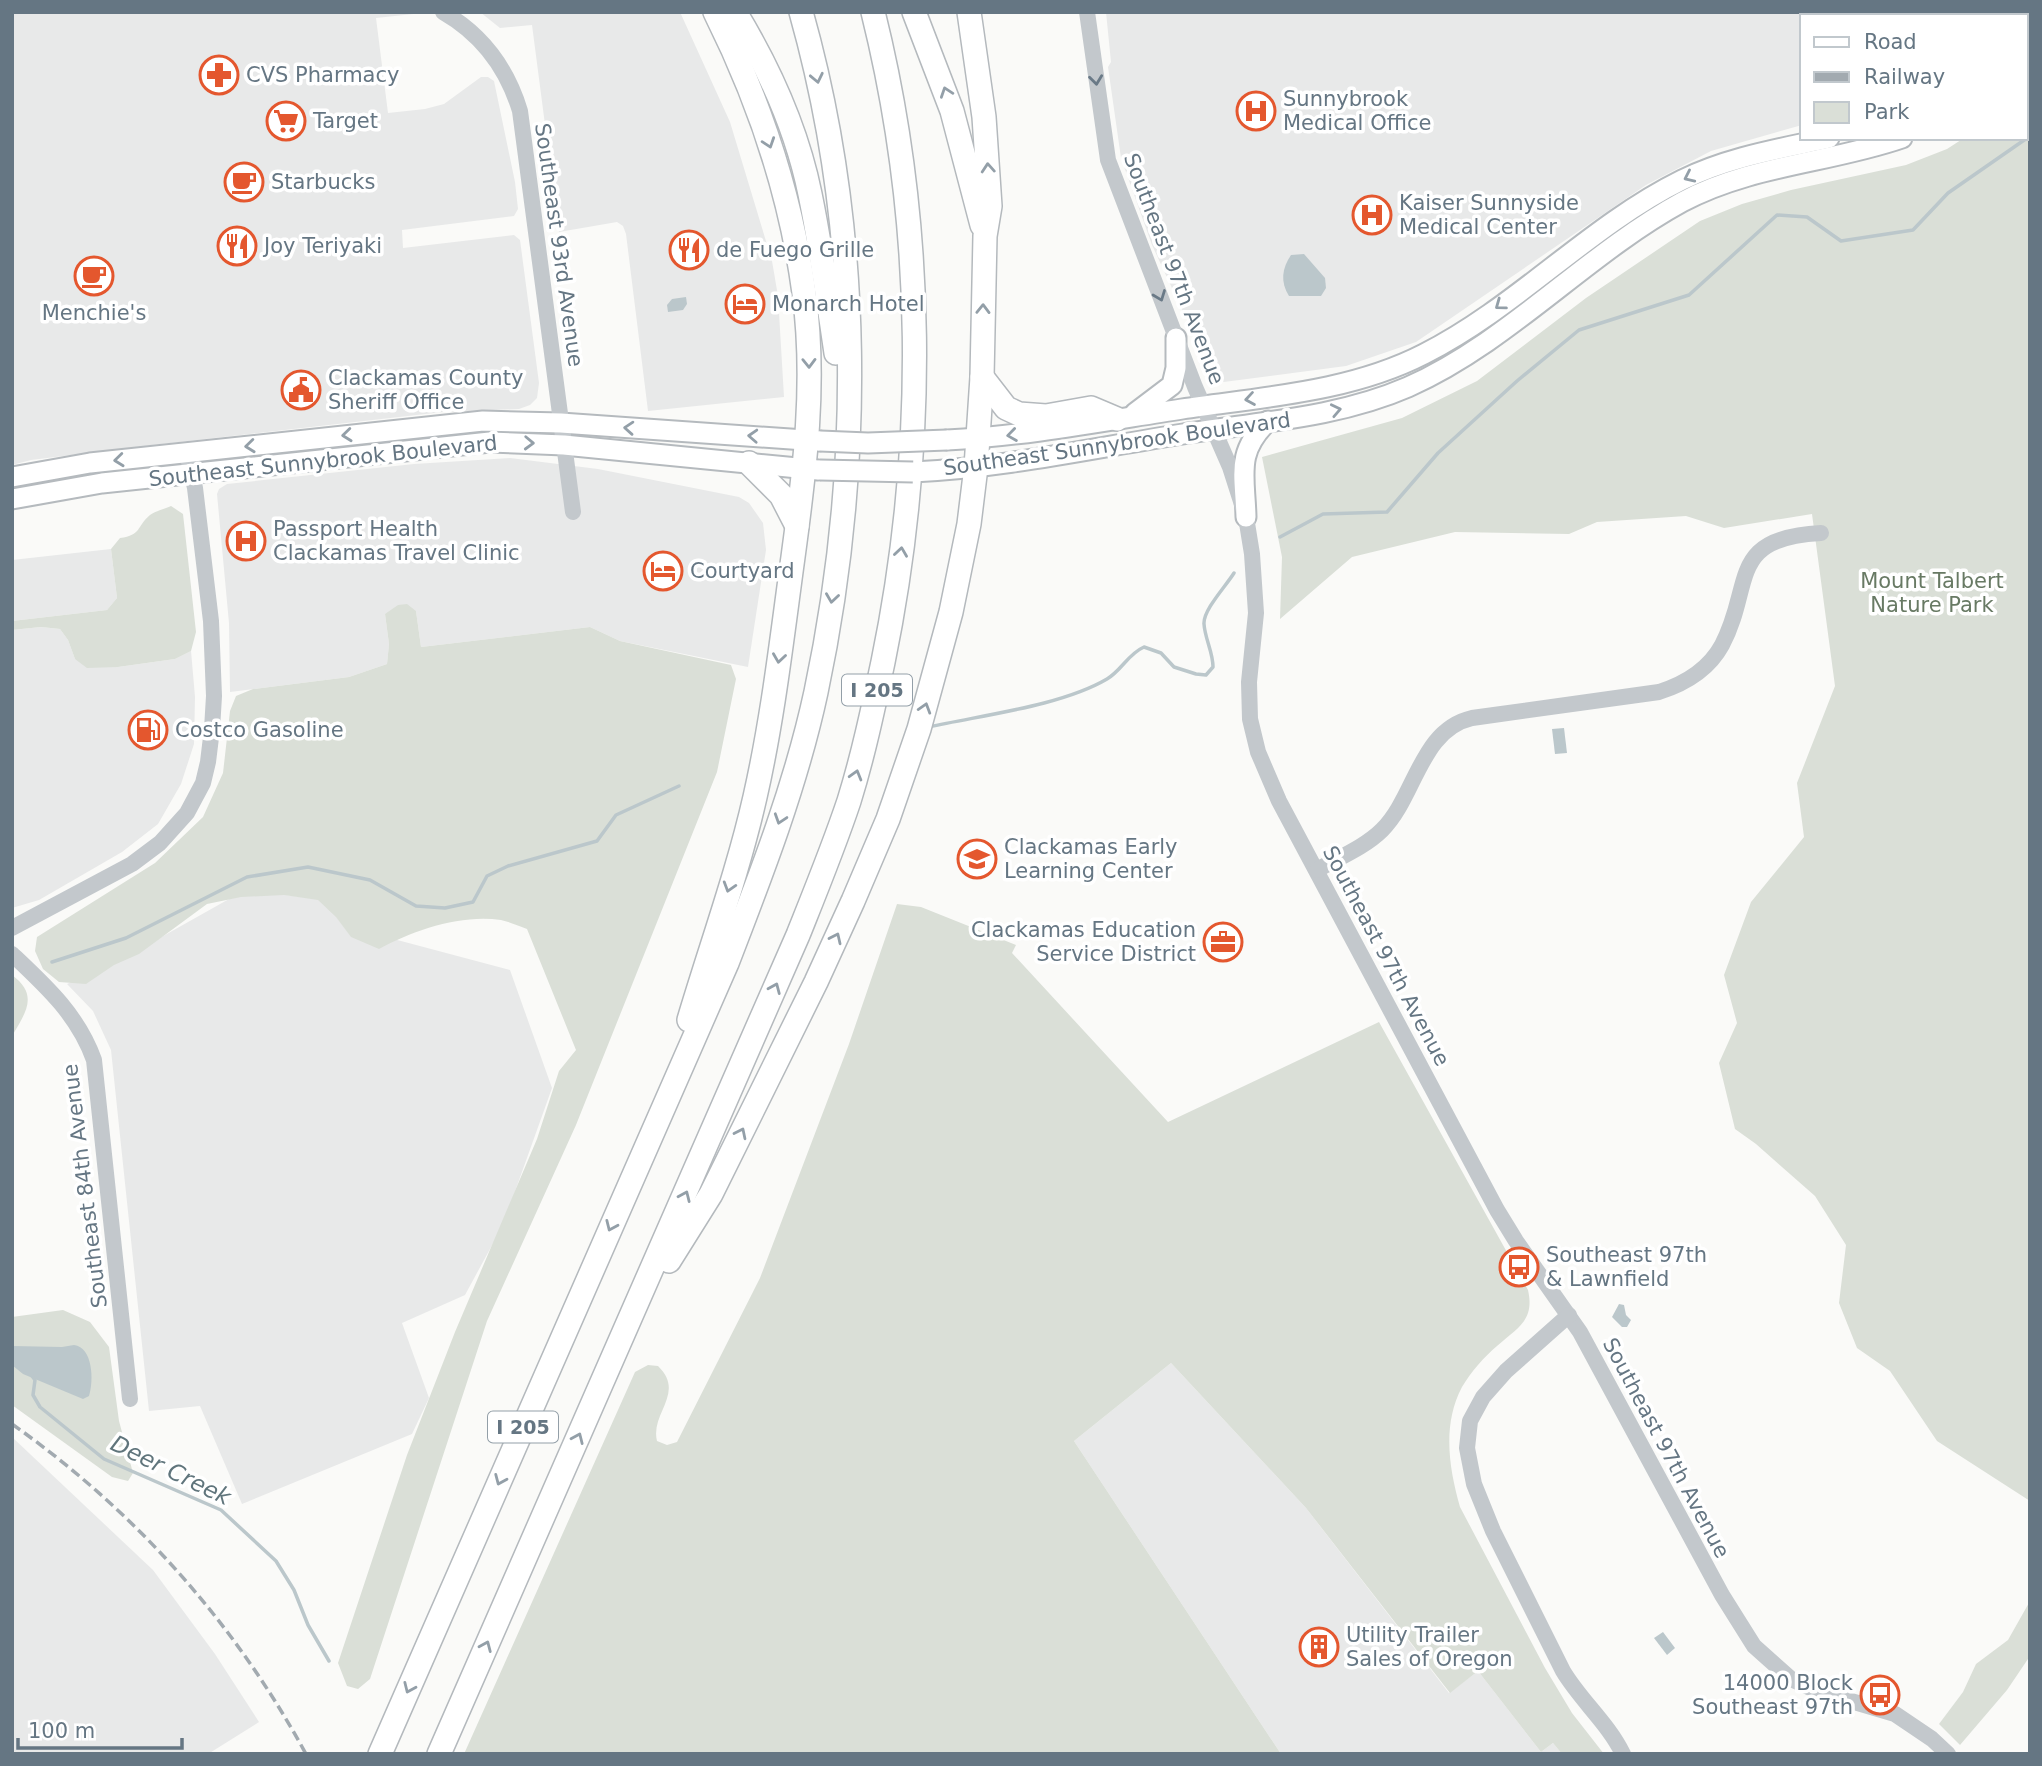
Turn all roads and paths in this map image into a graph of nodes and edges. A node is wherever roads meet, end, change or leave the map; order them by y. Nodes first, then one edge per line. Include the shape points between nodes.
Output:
1 (443, 12) edge
2 (715, 12) edge
3 (735, 12) edge
4 (801, 12) edge
5 (873, 12) edge
6 (914, 12) edge
7 (969, 12) edge
8 (1087, 12) edge
9 (1825, 140) edge
10 (1896, 140) edge
11 (1799, 154) junction
12 (1754, 164) junction
13 (1606, 228) junction
14 (985, 236) junction
15 (1529, 309) junction
16 (1176, 338) junction
17 (982, 377) junction
18 (1204, 406) junction
19 (1123, 418) junction
20 (1268, 421) junction
21 (561, 423) junction
22 (421, 427) junction
23 (849, 429) junction
24 (1214, 429) junction
25 (978, 438) junction
26 (814, 440) junction
27 (564, 445) junction
28 (187, 453) junction
29 (379, 453) junction
30 (749, 463) junction
31 (976, 467) junction
32 (812, 470) junction
33 (192, 473) junction
34 (12, 477) edge
35 (12, 499) edge
36 (573, 512) dead end
37 (1246, 517) junction
38 (797, 526) junction
39 (1821, 533) dead end
40 (1317, 870) junction
41 (12, 928) edge
42 (12, 954) edge
43 (658, 1119) junction
44 (1569, 1315) junction
45 (628, 1326) junction
46 (130, 1399) dead end
47 (385, 1744) edge
48 (439, 1754) edge
49 (1623, 1754) edge
50 (1948, 1754) edge

1 - 21 street, Southeast 93rd Avenue via 491,52 520,111
2 -> 26 highway via 759,115 791,223 805,308
3 - 23 highway via 787,116 810,193
4 -> 23 highway, I 205 via 823,107 840,221
45 -> 5 highway, I 205 via 824,870 860,762 892,618 914,418 913,280 897,131
14 -> 6 highway via 952,111
14 -> 7 highway via 990,206 988,170
8 -> 16 street, Southeast 97th Avenue via 1108,160
9 - 11 main road, Southeast Sunnybrook Boulevard
10 - 11 main road, Southeast Sunnybrook Boulevard via 1847,155
11 - 12 main road, Southeast Sunnybrook Boulevard
12 -> 13 main road, Southeast Sunnybrook Boulevard via 1681,180
12 - 15 main road, Southeast Sunnybrook Boulevard via 1654,218
13 - 15 main road via 1605,240 1540,288
13 -> 18 main road, Southeast Sunnybrook Boulevard via 1465,330 1412,360 1333,385
17 -> 14 highway
20 -> 15 main road, Southeast Sunnybrook Boulevard via 1343,409 1406,388 1459,360
16 - 18 street, Southeast 97th Avenue
16 - 19 main road via 1172,386
17 - 19 highway via 1000,402 1019,414 1046,416 1091,408
17 - 25 highway
18 - 19 main road, Southeast Sunnybrook Boulevard
18 - 24 street, Southeast 97th Avenue
19 -> 25 main road, Southeast Sunnybrook Boulevard
20 - 24 main road, Southeast Sunnybrook Boulevard
20 - 37 main road via 1246,452
21 - 22 main road, Southeast Sunnybrook Boulevard via 483,421
26 -> 21 main road, Southeast Sunnybrook Boulevard
21 - 27 street, Southeast 93rd Avenue
22 -> 28 main road, Southeast Sunnybrook Boulevard
22 - 29 main road via 413,436 385,442
23 -> 43 highway, I 205 via 830,617 794,773 736,939
24 - 31 main road, Southeast Sunnybrook Boulevard
24 - 37 street, Southeast 97th Avenue
25 - 26 main road, Southeast Sunnybrook Boulevard, bridge via 868,443
25 - 31 highway
26 - 32 highway
29 -> 27 main road, Southeast Sunnybrook Boulevard via 490,442
27 - 30 main road, Southeast Sunnybrook Boulevard
27 - 36 street, Southeast 93rd Avenue
28 - 33 street
28 -> 34 main road, Southeast Sunnybrook Boulevard
29 - 33 main road, Southeast Sunnybrook Boulevard
30 - 32 main road, Southeast Sunnybrook Boulevard
30 - 38 highway via 781,495
31 - 32 main road, Southeast Sunnybrook Boulevard, bridge via 878,473
45 -> 31 highway via 711,1194 816,982 887,819 923,716 951,612
32 - 38 highway
33 - 35 main road, Southeast Sunnybrook Boulevard
33 - 41 street via 211,621 214,695 203,783 187,813 160,843 132,864
37 - 40 street, Southeast 97th Avenue via 1256,621 1248,696 1255,742 1269,780
38 -> 43 highway via 772,712 755,794
39 - 40 street via 1776,541 1752,560 1723,645 1687,680 1659,692 1457,723 1434,742 1383,829
40 - 44 street, Southeast 97th Avenue via 1497,1210
42 - 46 street, Southeast 84th Avenue via 65,1006 94,1060
43 -> 47 highway, I 205
44 - 49 street via 1506,1371 1475,1408 1468,1435 1469,1467 1493,1531 1563,1671
44 - 50 street, Southeast 97th Avenue via 1732,1614 1754,1646 1799,1684 1895,1714
48 -> 45 highway, I 205

